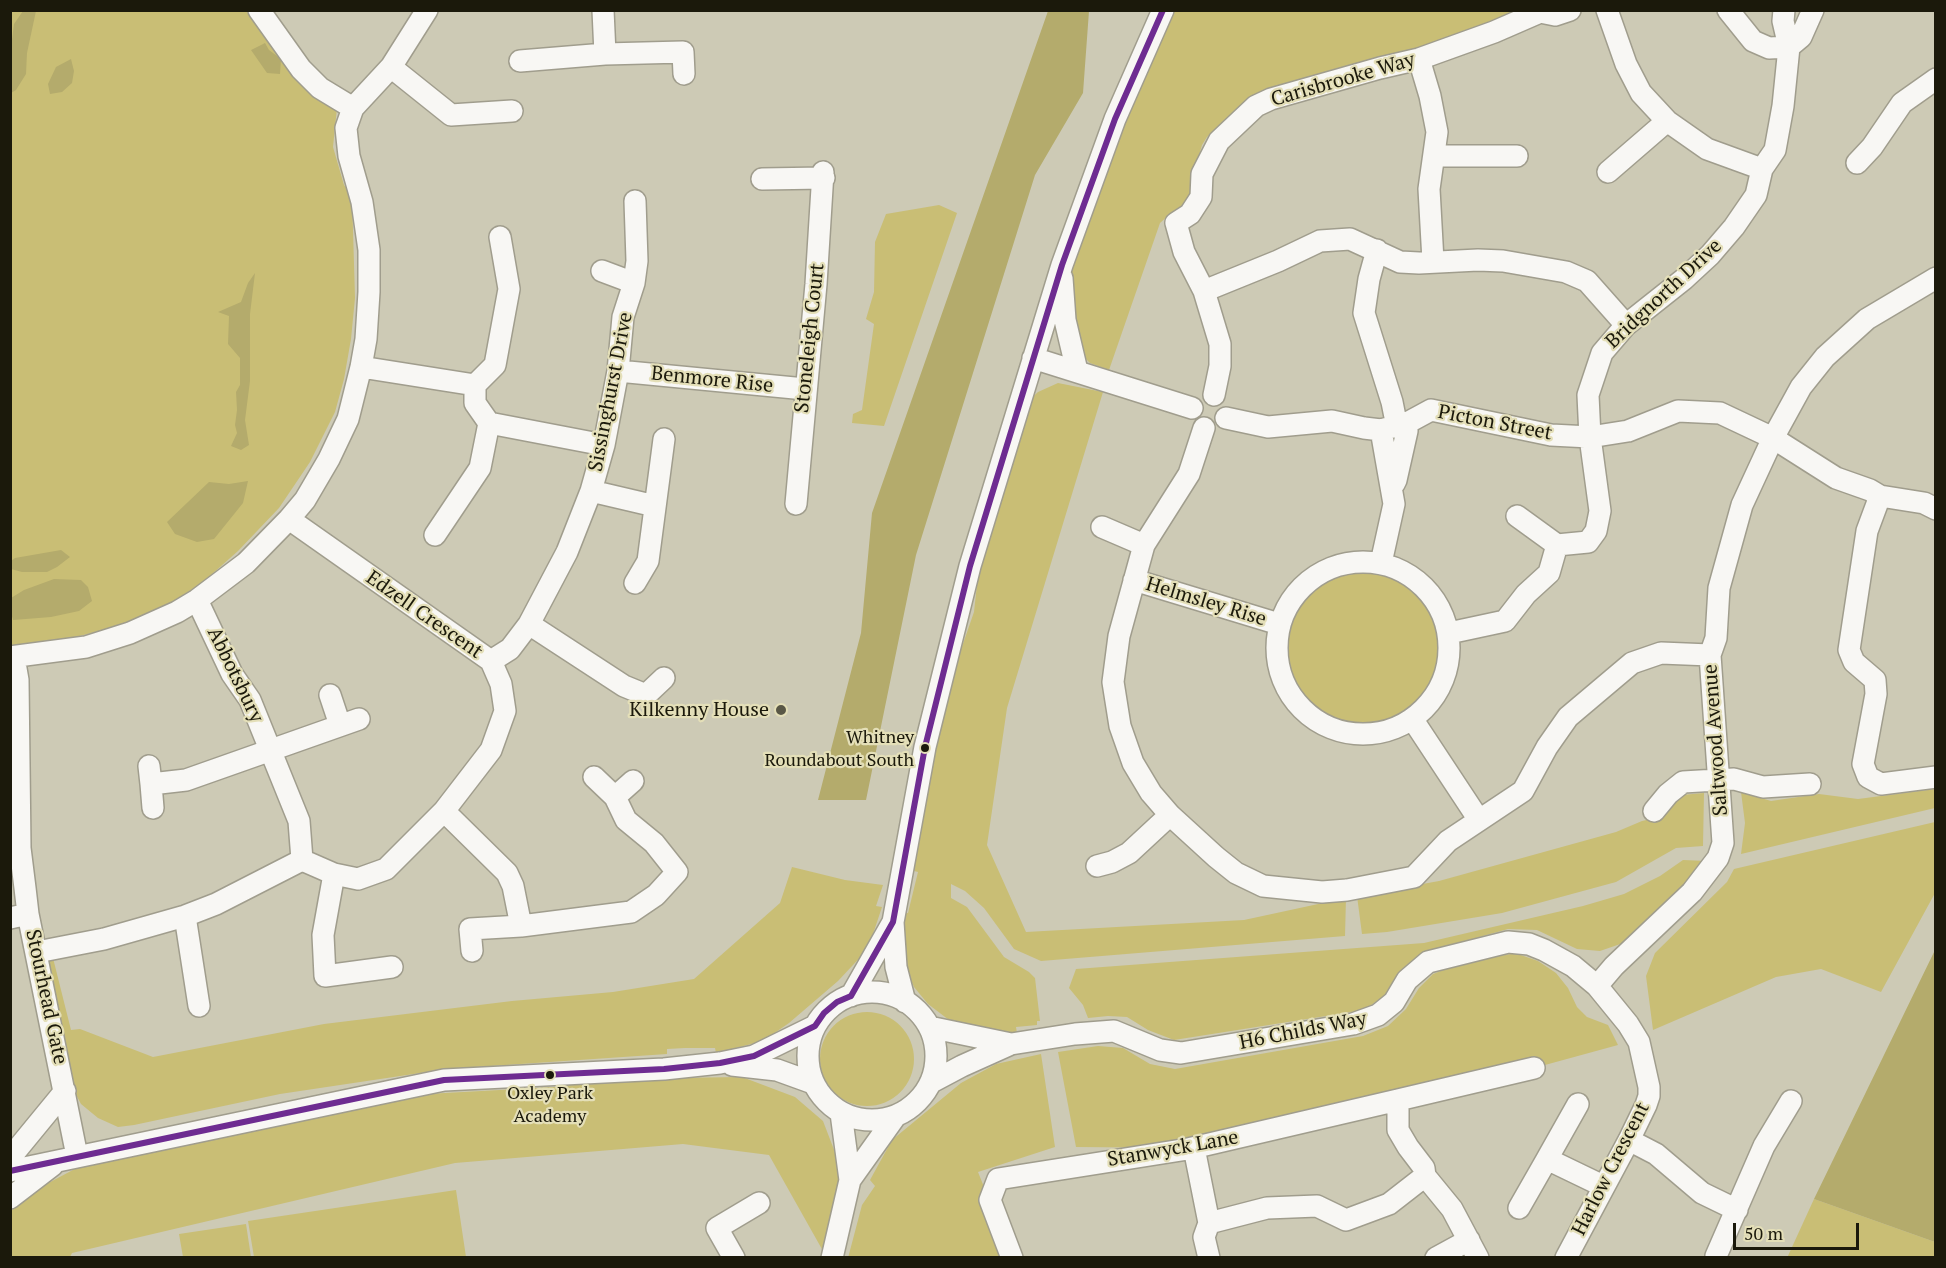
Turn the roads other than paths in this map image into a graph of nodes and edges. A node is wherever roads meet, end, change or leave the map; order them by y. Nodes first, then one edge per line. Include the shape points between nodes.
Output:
1 (259, 10) edge
2 (603, 10) edge
3 (1163, 10) edge
4 (1570, 10) edge
5 (1607, 10) edge
6 (1728, 10) edge
7 (1813, 10) edge
8 (423, 12) edge
9 (1782, 14) edge
10 (1789, 47) junction
11 (605, 54) junction
12 (1419, 59) junction
13 (520, 61) dead end
14 (391, 67) junction
15 (684, 74) dead end
16 (1935, 81) edge
17 (353, 108) junction
18 (512, 111) dead end
19 (1667, 121) junction
20 (1434, 156) junction
21 (1516, 156) dead end
22 (1857, 163) dead end
23 (1762, 169) junction
24 (1608, 172) dead end
25 (762, 179) dead end
26 (635, 201) dead end
27 (500, 237) dead end
28 (1377, 250) junction
29 (1433, 261) junction
30 (1062, 265) junction
31 (602, 272) dead end
32 (1935, 278) edge
33 (634, 283) junction
34 (1204, 291) junction
35 (1626, 325) junction
36 (1033, 358) junction
37 (361, 367) junction
38 (618, 371) junction
39 (1077, 371) junction
40 (475, 385) junction
41 (805, 389) junction
42 (1214, 395) junction
43 (1192, 408) junction
44 (1226, 418) junction
45 (489, 423) junction
46 (1395, 427) junction
47 (1204, 428) junction
48 (1590, 437) junction
49 (1773, 438) junction
50 (664, 439) dead end
51 (604, 445) junction
52 (591, 491) junction
53 (1880, 496) junction
54 (796, 504) dead end
55 (655, 506) junction
56 (1935, 509) edge
57 (1517, 516) dead end
58 (289, 519) junction
59 (1102, 527) dead end
60 (435, 535) dead end
61 (1144, 545) junction
62 (1557, 545) junction
63 (1382, 563) junction
64 (1134, 580) junction
65 (635, 583) dead end
66 (198, 600) junction
67 (529, 624) junction
68 (1279, 624) junction
69 (1449, 633) junction
70 (1710, 655) junction
71 (13, 657) edge
72 (491, 661) junction
73 (664, 678) dead end
74 (330, 695) dead end
75 (1413, 720) junction
76 (270, 751) junction
77 (594, 777) dead end
78 (1935, 777) edge
79 (633, 781) dead end
80 (1718, 781) junction
81 (1810, 784) dead end
82 (615, 797) junction
83 (153, 808) dead end
84 (444, 811) junction
85 (1654, 811) dead end
86 (1170, 814) junction
87 (1479, 820) junction
88 (302, 860) junction
89 (1093, 866) dead end
90 (334, 874) junction
91 (19, 916) edge
92 (185, 916) junction
93 (893, 922) junction
94 (521, 926) junction
95 (472, 951) dead end
96 (37, 952) junction
97 (392, 967) dead end
98 (1598, 986) junction
99 (851, 996) junction
100 (905, 1002) junction
101 (199, 1006) dead end
102 (815, 1026) junction
103 (929, 1027) junction
104 (1016, 1043) junction
105 (720, 1063) junction
106 (1534, 1068) dead end
107 (813, 1083) junction
108 (930, 1083) junction
109 (65, 1091) junction
110 (1398, 1100) junction
111 (1791, 1101) dead end
112 (1578, 1104) dead end
113 (841, 1113) junction
114 (895, 1117) junction
115 (1629, 1140) junction
116 (1194, 1148) junction
117 (10, 1158) edge
118 (69, 1158) junction
119 (1548, 1159) junction
120 (10, 1171) edge
121 (1425, 1176) junction
122 (850, 1180) junction
123 (1603, 1186) junction
124 (10, 1198) edge
125 (759, 1203) dead end
126 (1519, 1208) dead end
127 (1737, 1210) junction
128 (1209, 1223) junction
129 (1473, 1249) edge
130 (1716, 1256) dead end
131 (734, 1257) edge
132 (832, 1257) edge
133 (1012, 1257) edge
134 (1209, 1257) edge
135 (1436, 1257) edge
136 (1566, 1257) edge

1 - 17 street via 301,69 320,88
2 - 11 street
3 - 30 street via 1115,119
4 - 12 street, Carisbrooke Way via 1555,15 1540,12
5 - 19 street via 1641,93
6 - 10 street via 1753,41 1769,48
7 - 10 street via 1801,37
8 - 14 street
9 - 10 street, Bridgnorth Drive
10 - 23 street, Bridgnorth Drive via 1775,150
11 - 13 street
11 - 15 street via 683,52
12 - 20 street via 1437,132
12 - 34 street, Carisbrooke Way via 1271,99 1256,106 1219,141 1202,174 1201,197 1190,214 1176,223 1184,252
14 - 17 street
14 - 18 street via 451,115
16 - 22 street via 1902,103
17 - 37 street via 346,128 349,156 362,202 369,250 366,339
19 - 23 street via 1707,149
19 - 24 street
20 - 21 street
20 - 29 street via 1429,189
23 - 35 street, Bridgnorth Drive via 1756,195 1722,241 1684,279
25 - 41 street, Stoneleigh Court via 824,175
26 - 33 street, Sissinghurst Drive via 638,261
27 - 40 street via 509,288 495,365
28 - 29 street via 1400,262
28 - 34 street via 1350,239 1320,241
28 - 46 street via 1364,313 1392,402
29 - 35 street via 1503,261 1566,272 1587,280
30 - 36 street
30 - 39 street via 1065,320
31 - 33 street
32 - 49 street, Saltwood Avenue via 1867,319 1825,357 1801,387
33 - 38 street, Sissinghurst Drive via 623,316
34 - 42 street, Carisbrooke Way via 1220,344
35 - 48 street, Bridgnorth Drive via 1602,353 1588,395
36 - 39 street
36 - 93 street via 970,566 926,747
37 - 40 street
37 - 58 street via 348,419 305,500
38 - 41 street, Benmore Rise
38 - 51 street, Sissinghurst Drive
39 - 43 street
40 - 45 street via 475,403
41 - 54 street, Stoneleigh Court
42 - 43 street via 1198,398
42 - 44 street via 1224,401
43 - 47 street via 1196,422
44 - 46 street via 1268,427 1332,422 1364,428
44 - 47 street via 1215,429
45 - 51 street
45 - 60 street via 480,468
46 - 48 street, Picton Street via 1431,410 1551,435
46 - 63 street via 1394,504
47 - 61 street via 1189,474
48 - 49 street, Picton Street via 1628,430 1678,411 1720,413
48 - 62 street, Bridgnorth Drive via 1600,511 1596,531 1588,542
49 - 53 street, Picton Street via 1836,478
49 - 70 street, Saltwood Avenue via 1742,505 1719,588 1716,638
50 - 55 street
51 - 52 street, Sissinghurst Drive
52 - 55 street
52 - 67 street, Sissinghurst Drive via 567,552
53 - 56 street, Picton Street via 1924,503
53 - 78 street via 1867,531 1849,650 1854,662 1875,680 1863,764 1868,777 1881,784
55 - 65 street via 648,561
57 - 62 street
58 - 66 street via 246,563
58 - 72 street, Edzell Crescent
59 - 61 street
61 - 64 street
62 - 69 street via 1549,573 1505,621
63 - 68 street via 1356,561 1330,567 1308,581 1290,600
63 - 69 street via 1405,572 1426,588
64 - 68 street, Helmsley Rise
64 - 86 street via 1119,636 1113,682 1120,726 1133,763 1151,794
66 - 71 street via 130,633 86,647
66 - 76 street, Abbotsbury via 232,674 250,700
67 - 72 street, Sissinghurst Drive via 510,649
67 - 73 street via 624,686 646,695
68 - 75 street via 1276,651 1282,679 1296,703 1317,722 1342,733 1367,735 1391,731
69 - 75 street via 1449,658 1443,682 1431,703
70 - 80 street, Saltwood Avenue
70 - 87 street via 1661,653 1632,663 1568,717 1546,747 1523,791
71 - 91 street, Stourhead Gate via 18,680
72 - 84 street, Edzell Crescent via 501,684 505,711 491,750
74 - 76 street via 350,722
75 - 87 street
76 - 83 street via 186,780 150,775
76 - 88 street, Abbotsbury via 299,821
77 - 82 street
79 - 82 street
80 - 81 street via 1734,779 1763,787
80 - 85 street via 1683,782
80 - 98 street, Saltwood Avenue via 1723,843 1718,858 1692,892
82 - 94 street via 626,820 654,843 677,872 656,895 631,912
84 - 90 street, Edzell Crescent via 386,868 358,879
84 - 94 street via 507,873
86 - 87 street via 1236,873 1263,886 1322,892 1414,877 1448,841
86 - 89 street via 1129,853
88 - 90 street, Edzell Crescent
88 - 92 street
90 - 97 street via 322,935 326,976
91 - 96 street, Stourhead Gate
92 - 96 street via 104,939
92 - 101 street
93 - 99 street
93 - 100 street via 896,967
94 - 95 street via 470,929
96 - 109 street, Stourhead Gate
98 - 104 street, H6 Childs Way via 1544,950 1508,942 1428,962 1407,980 1386,1009 1353,1024 1181,1053 1160,1050 1114,1031
98 - 115 street, Harlow Crescent via 1639,1042 1649,1088 1646,1105
99 - 100 street via 870,992 888,994
99 - 102 street via 837,1002
100 - 103 street
102 - 105 street via 754,1056
102 - 107 street via 808,1064
103 - 104 street, H6 Childs Way
103 - 108 street via 936,1064
104 - 108 street, H6 Childs Way
105 - 107 street via 777,1070
105 - 118 street via 444,1080
106 - 110 street, Stanwyck Lane
107 - 113 street
108 - 114 street via 922,1097
109 - 117 street
109 - 118 street, Stourhead Gate
110 - 116 street, Stanwyck Lane
110 - 121 street via 1398,1130 1424,1168
111 - 127 street via 1764,1146
112 - 119 street
113 - 114 street via 876,1121
113 - 122 street
114 - 122 street
115 - 123 street, Harlow Crescent
115 - 127 street via 1656,1154 1702,1193
116 - 128 street
116 - 133 street, Stanwyck Lane via 998,1179 990,1200
118 - 120 street
118 - 124 street
119 - 123 street
119 - 126 street
121 - 128 street via 1389,1204 1346,1220 1317,1206 1267,1209
121 - 129 street via 1452,1209
122 - 132 street
123 - 136 street, Harlow Crescent
125 - 131 street via 717,1228
127 - 130 street
128 - 134 street via 1204,1237
129 - 135 street

